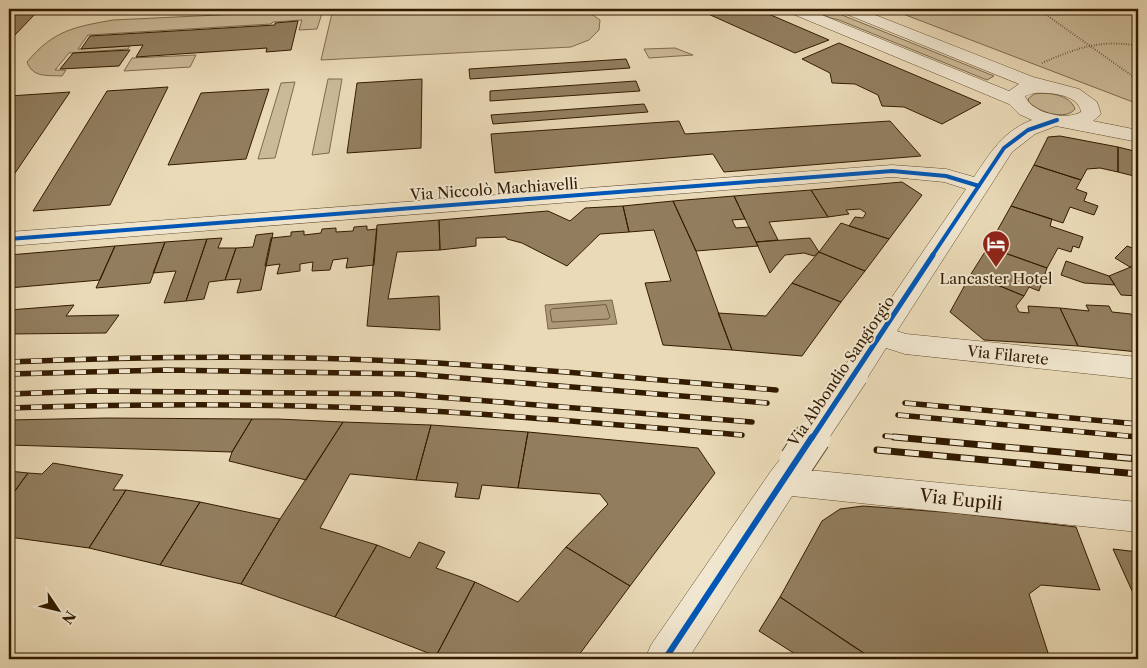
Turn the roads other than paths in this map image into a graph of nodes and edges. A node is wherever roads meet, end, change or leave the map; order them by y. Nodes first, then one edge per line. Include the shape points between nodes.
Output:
1 (794, 9) edge
2 (847, 9) edge
3 (1052, 88) junction
4 (1017, 102) junction
5 (1088, 103) junction
6 (1062, 121) junction
7 (1138, 124) edge
8 (1138, 136) edge
9 (1004, 148) junction
10 (979, 186) junction
11 (9, 240) edge
12 (880, 336) junction
13 (1138, 368) edge
14 (790, 471) junction
15 (1138, 517) edge
16 (665, 659) edge

1 - 4 street
2 - 3 street
3 - 4 street via 1035,86 1021,89 1015,95
3 - 5 street via 1076,95
4 - 6 street via 1034,114
4 - 9 street, Via Abbondio Sangiorgio via 1008,122
5 - 6 street, Via Abbondio Sangiorgio via 1092,111 1090,116 1083,120
5 - 7 street
6 - 8 street
6 - 9 street, Via Abbondio Sangiorgio via 1036,125
9 - 10 street, Via Abbondio Sangiorgio
10 - 11 street, Via Niccolò Machiavelli via 946,176 892,171
10 - 12 street, Via Abbondio Sangiorgio
12 - 13 street, Via Filarete via 905,344
12 - 14 street, Via Abbondio Sangiorgio, bridge
14 - 15 street, Via Eupili
14 - 16 street, Via Abbondio Sangiorgio

